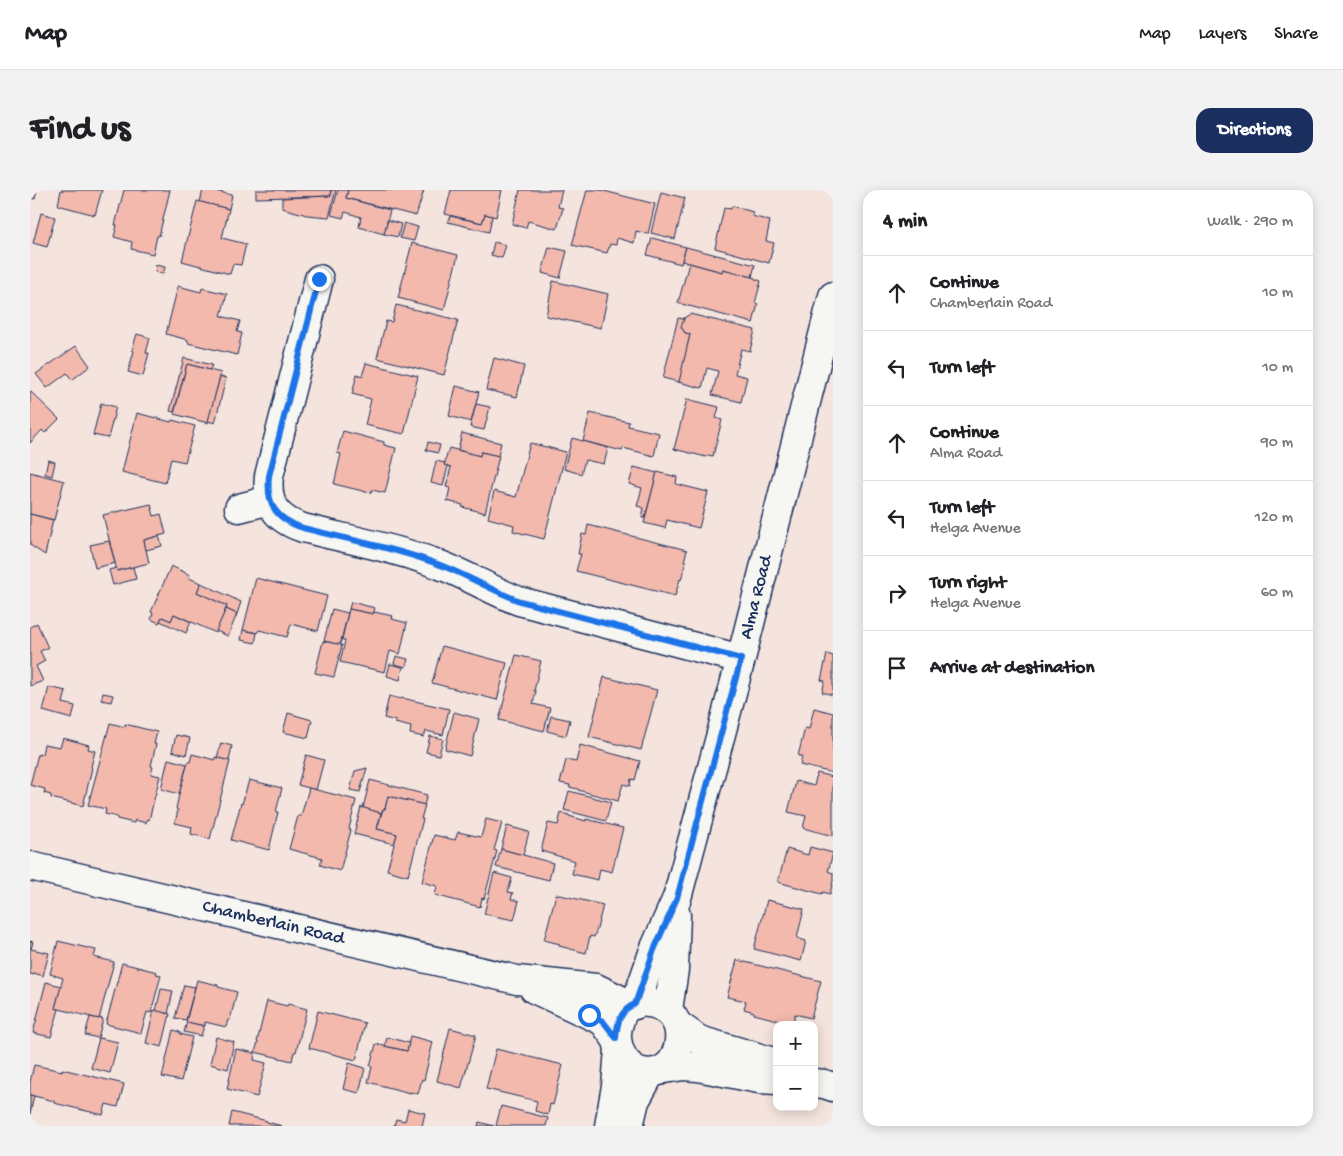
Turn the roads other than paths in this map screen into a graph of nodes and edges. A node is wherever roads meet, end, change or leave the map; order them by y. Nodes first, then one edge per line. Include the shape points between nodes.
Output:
1 (319, 279) dead end
2 (833, 296) edge
3 (270, 500) junction
4 (239, 508) dead end
5 (741, 659) junction
6 (30, 866) edge
7 (677, 898) junction
8 (517, 980) junction
9 (632, 1006) junction
10 (673, 1018) junction
11 (617, 1044) junction
12 (773, 1063) edge
13 (657, 1071) junction
14 (773, 1080) edge
15 (609, 1126) edge
16 (629, 1126) edge

1 - 3 street via 269,476
2 - 5 street, Alma Road
3 - 4 street
3 - 5 street via 276,512 289,523 415,556 527,604
5 - 7 street, Alma Road
6 - 8 street, Chamberlain Road
7 - 9 street, Alma Road
7 - 10 street, Alma Road
8 - 9 street, Chamberlain Road via 596,988
8 - 11 street, Chamberlain Road via 603,1021
9 - 10 street via 642,1002 656,1004
9 - 11 street via 622,1013 617,1026
10 - 12 street via 699,1040
10 - 13 street via 680,1040 677,1052 672,1062
11 - 13 street via 623,1059 633,1068
11 - 15 street via 616,1086
13 - 14 street via 698,1067
13 - 16 street via 635,1101

